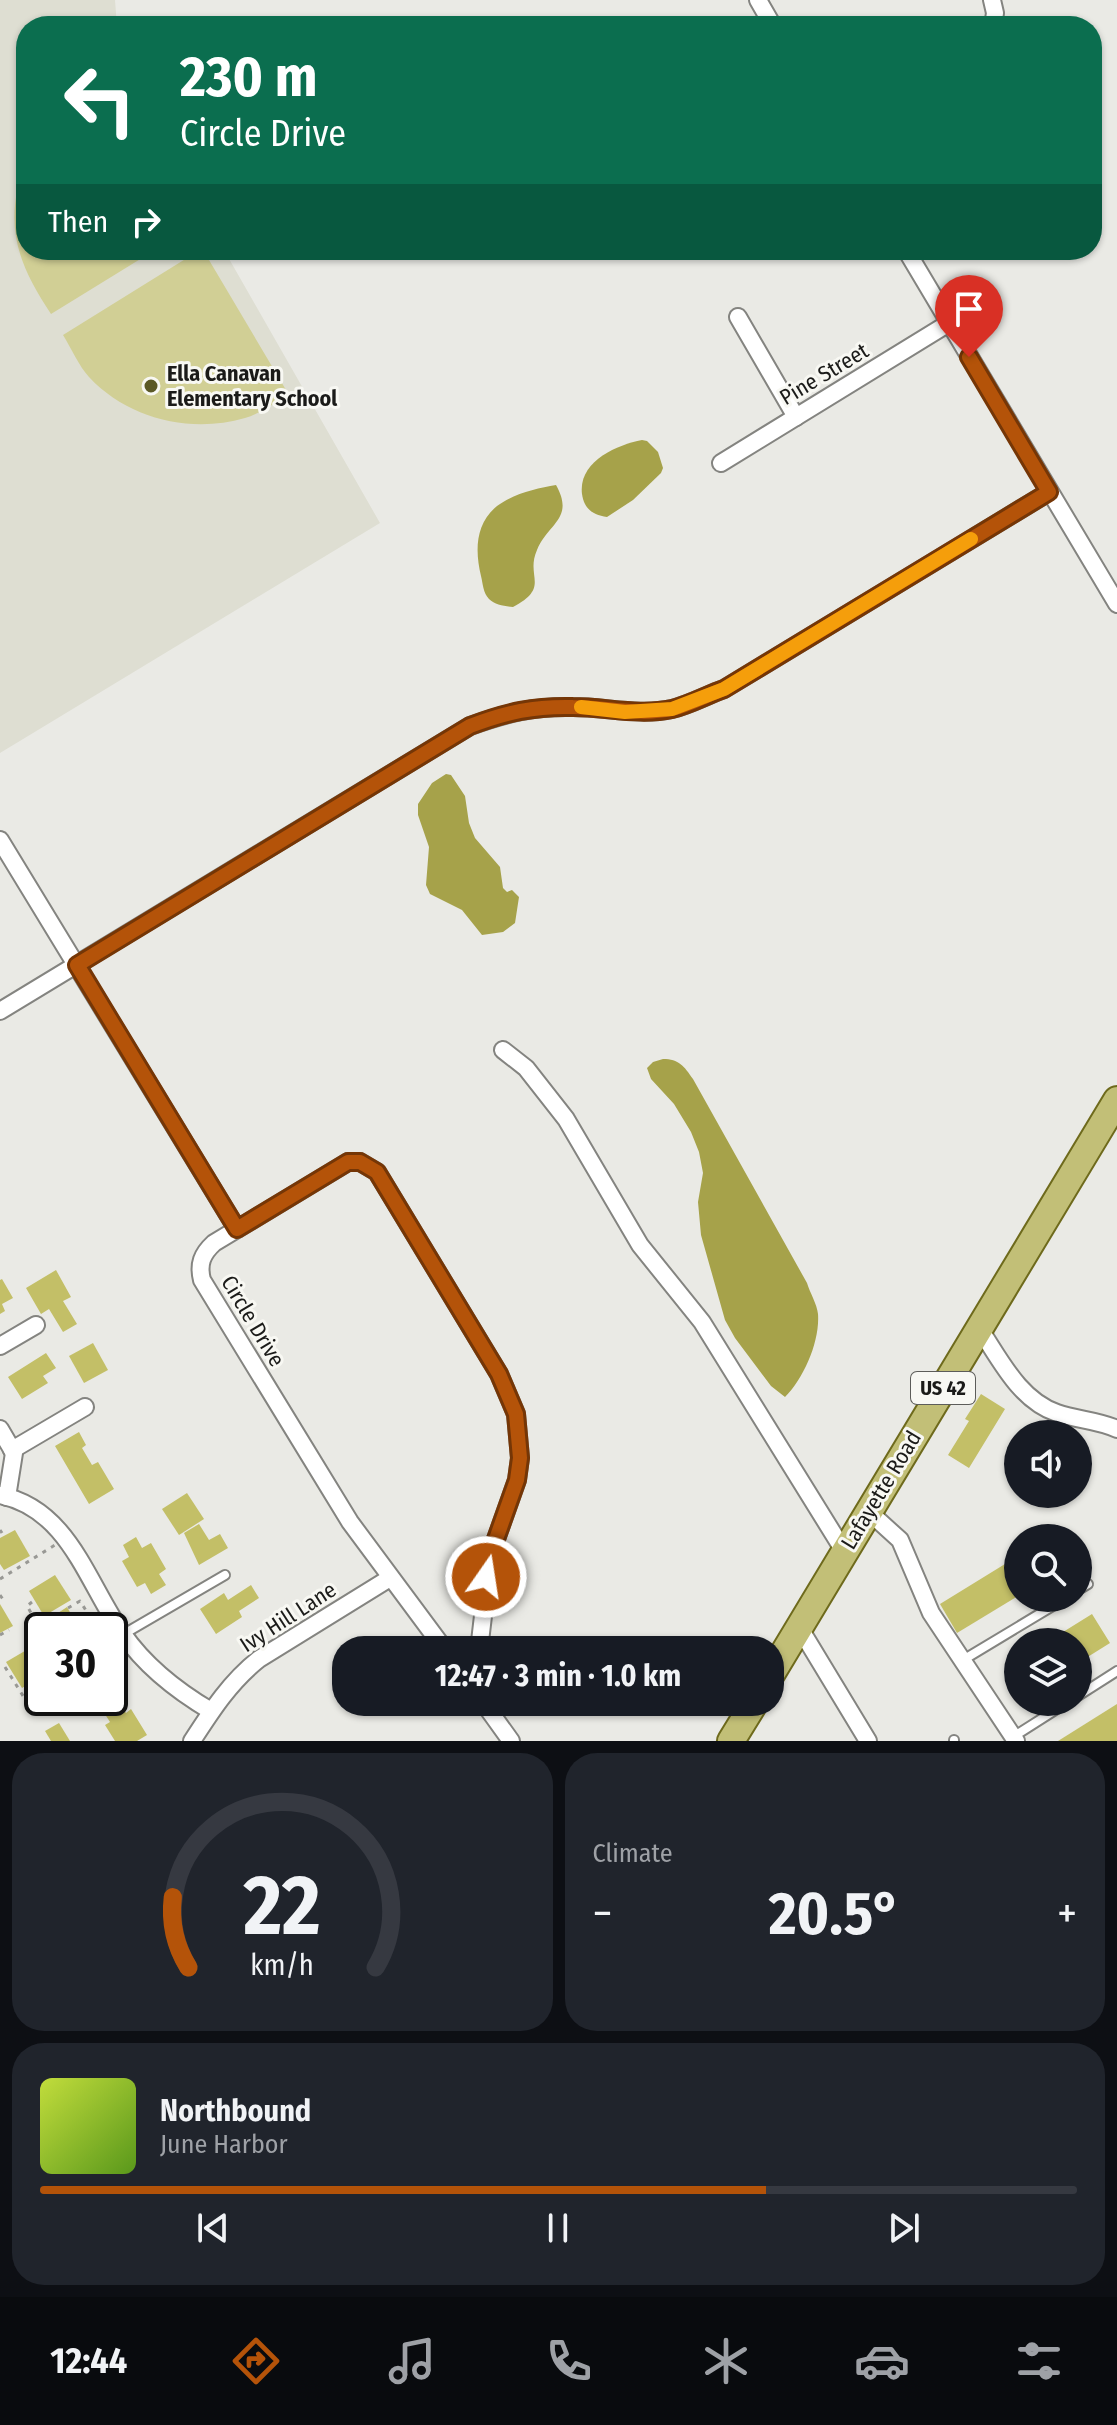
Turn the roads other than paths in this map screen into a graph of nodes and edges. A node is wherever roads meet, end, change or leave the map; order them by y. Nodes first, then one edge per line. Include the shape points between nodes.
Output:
1 (912, 260) edge
2 (738, 317) dead end
3 (949, 323) junction
4 (796, 417) junction
5 (721, 463) dead end
6 (1049, 492) junction
7 (1117, 604) edge
8 (0, 840) edge
9 (77, 965) junction
10 (0, 1011) edge
11 (503, 1050) dead end
12 (1117, 1100) edge
13 (237, 1229) junction
14 (36, 1325) dead end
15 (979, 1328) junction
16 (0, 1346) edge
17 (85, 1407) dead end
18 (0, 1429) edge
19 (1117, 1429) edge
20 (12, 1450) junction
21 (4, 1496) edge
22 (868, 1511) junction
23 (844, 1551) junction
24 (225, 1575) dead end
25 (390, 1578) junction
26 (102, 1612) edge
27 (1043, 1612) edge
28 (799, 1627) junction
29 (128, 1631) edge
30 (434, 1636) edge
31 (481, 1636) edge
32 (128, 1648) edge
33 (784, 1652) edge
34 (963, 1660) junction
35 (1117, 1671) edge
36 (1092, 1687) edge
37 (211, 1711) junction
38 (493, 1716) edge
39 (497, 1716) edge
40 (746, 1716) edge
41 (1048, 1716) edge
42 (499, 1724) junction
43 (1015, 1739) edge
44 (192, 1741) edge
45 (511, 1741) edge
46 (731, 1741) edge
47 (868, 1741) edge

1 - 3 street
2 - 4 street
3 - 4 street, Pine Street
3 - 6 street
4 - 5 street, Pine Street
6 - 7 street
6 - 9 street via 724,689 672,709 545,707 515,710 470,726
8 - 9 street
9 - 10 street
9 - 13 street
11 - 23 street via 526,1068 566,1119 640,1245 710,1334
12 - 15 main road, Lafayette Road / US 42
13 - 25 street, Circle Drive via 205,1250 202,1280
13 - 31 street, Circle Drive via 339,1166 369,1165 499,1374 516,1414 520,1458 490,1556
14 - 16 street
15 - 19 street via 1037,1403
15 - 22 main road, Lafayette Road / US 42
17 - 20 street
18 - 20 street
20 - 21 street
21 - 26 street via 28,1504 56,1526
22 - 23 main road, Lafayette Road / US 42
22 - 34 street via 900,1540 924,1599
23 - 28 main road, Lafayette Road / US 42
24 - 29 lane
25 - 30 street, Circle Drive
25 - 37 street, Ivy Hill Lane via 259,1659
27 - 34 lane
28 - 33 main road, Lafayette Road / US 42
28 - 47 street
32 - 37 street
34 - 43 street
35 - 36 lane
37 - 44 street, Ivy Hill Lane
38 - 42 street
39 - 42 street
40 - 46 main road
41 - 43 lane
42 - 45 street

